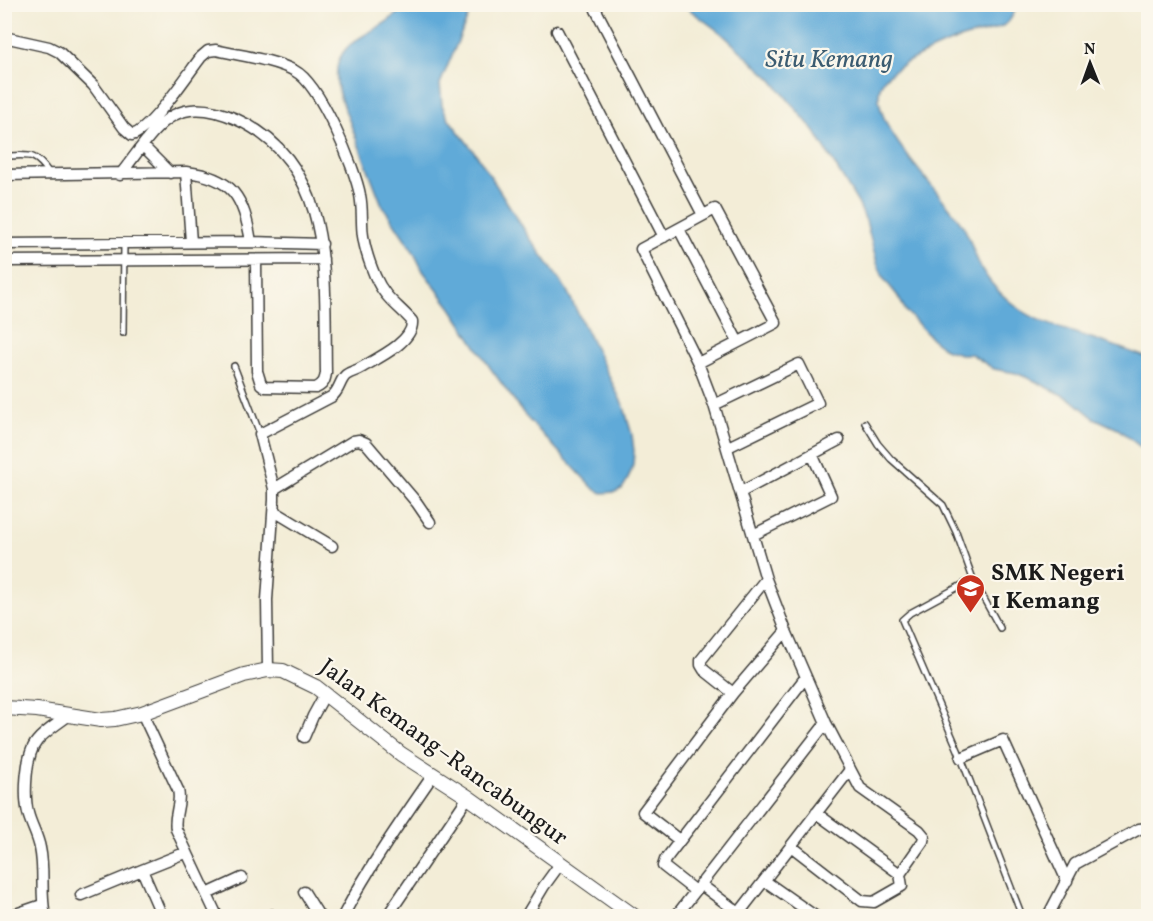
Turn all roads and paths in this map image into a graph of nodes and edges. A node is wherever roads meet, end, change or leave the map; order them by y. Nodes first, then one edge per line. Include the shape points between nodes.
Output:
1 (596, 10) dead end
2 (557, 31) dead end
3 (4, 37) edge
4 (142, 146) junction
5 (4, 156) edge
6 (186, 172) junction
7 (170, 173) junction
8 (4, 175) edge
9 (50, 175) junction
10 (120, 175) junction
11 (703, 215) junction
12 (679, 228) junction
13 (664, 237) junction
14 (191, 242) junction
15 (251, 242) junction
16 (124, 243) junction
17 (4, 244) edge
18 (322, 244) junction
19 (123, 260) junction
20 (256, 260) junction
21 (323, 260) junction
22 (4, 261) edge
23 (123, 333) dead end
24 (738, 342) junction
25 (698, 363) junction
26 (234, 366) dead end
27 (714, 405) junction
28 (866, 423) dead end
29 (260, 434) junction
30 (838, 440) dead end
31 (728, 447) junction
32 (812, 454) junction
33 (274, 489) junction
34 (741, 492) junction
35 (274, 511) junction
36 (430, 522) dead end
37 (753, 536) junction
38 (332, 546) dead end
39 (766, 579) junction
40 (973, 579) junction
41 (1000, 628) dead end
42 (786, 631) junction
43 (268, 670) junction
44 (805, 678) junction
45 (733, 693) junction
46 (325, 694) junction
47 (4, 708) edge
48 (142, 713) junction
49 (69, 715) junction
50 (825, 723) junction
51 (304, 737) dead end
52 (961, 758) junction
53 (849, 771) junction
54 (433, 775) junction
55 (468, 797) junction
56 (816, 813) junction
57 (1149, 828) edge
58 (679, 840) junction
59 (791, 846) junction
60 (187, 852) junction
61 (560, 864) junction
62 (142, 870) junction
63 (900, 874) junction
64 (242, 878) dead end
65 (765, 881) junction
66 (1067, 881) junction
67 (698, 888) junction
68 (304, 892) dead end
69 (207, 894) junction
70 (81, 895) dead end
71 (42, 904) junction
72 (390, 912) dead end
73 (741, 915) edge
74 (10, 916) edge
75 (45, 916) edge
76 (162, 916) edge
77 (217, 916) edge
78 (320, 916) edge
79 (343, 916) edge
80 (526, 916) edge
81 (634, 916) edge
82 (676, 916) edge
83 (814, 916) edge
84 (1022, 916) edge
85 (1048, 916) edge

1 - 11 street
2 - 13 street
3 - 29 street via 59,52 87,79 132,135 151,121 208,51 286,67 305,78 314,90 335,127 358,185 363,237 376,278 389,300 412,321 413,328 392,349 346,375 331,398
4 - 7 street
4 - 10 street
4 - 18 street via 169,117 189,109 248,124 278,146 299,173 311,200
5 - 9 lane via 34,156
6 - 7 street
6 - 14 street
6 - 15 street via 207,174 228,187 245,210
7 - 10 street
8 - 9 street
9 - 10 street
11 - 12 street
11 - 24 street via 715,209 776,323
12 - 13 street
12 - 24 street
13 - 25 street via 641,249
14 - 15 street
14 - 16 street
15 - 18 street
16 - 17 street
16 - 19 lane
18 - 21 street
19 - 20 street
19 - 22 street
19 - 23 lane
20 - 21 street
20 - 21 street via 257,371 261,384 316,388 325,381 326,373
24 - 25 street
25 - 27 street
26 - 29 lane
27 - 31 street
27 - 31 street via 799,364 818,403
28 - 40 lane via 891,459 943,505
29 - 33 street
30 - 32 street
31 - 34 street
32 - 34 street
32 - 37 street via 831,496
33 - 35 street
33 - 36 street via 359,440 366,443
34 - 37 street
35 - 38 street
35 - 43 street via 267,600
37 - 39 street
39 - 42 street
39 - 45 street via 701,660 704,670
40 - 41 lane
40 - 52 lane via 902,620
42 - 44 street
42 - 45 street
43 - 46 street, Jalan Kemang–Rancabungur via 293,675
43 - 48 street, Jalan Kemang–Rancabungur via 244,675
44 - 50 street
44 - 58 street
45 - 58 street via 643,812
46 - 51 street
46 - 54 street, Jalan Kemang–Rancabungur via 393,749
47 - 49 street, Jalan Kemang–Rancabungur
48 - 49 street, Jalan Kemang–Rancabungur via 101,720
48 - 60 street via 178,790 175,821
49 - 71 street via 36,741 30,754 26,799 40,845
50 - 53 street
50 - 67 street
52 - 66 street via 1003,740
52 - 84 lane
53 - 56 street
53 - 63 street via 860,788 924,836
54 - 55 street, Jalan Kemang–Rancabungur
54 - 79 street
55 - 61 street, Jalan Kemang–Rancabungur
55 - 72 street
56 - 59 street
56 - 63 street
57 - 66 street via 1139,829 1075,864
58 - 67 street via 663,866
59 - 63 street via 862,901 870,903 902,886
59 - 65 street
60 - 62 street
60 - 69 street
61 - 80 street
61 - 81 street, Jalan Kemang–Rancabungur
62 - 70 street
62 - 76 street
64 - 69 street
65 - 73 street
65 - 83 street
66 - 85 street
67 - 73 street
67 - 82 street
68 - 78 street
69 - 77 street
71 - 74 street
71 - 75 street

